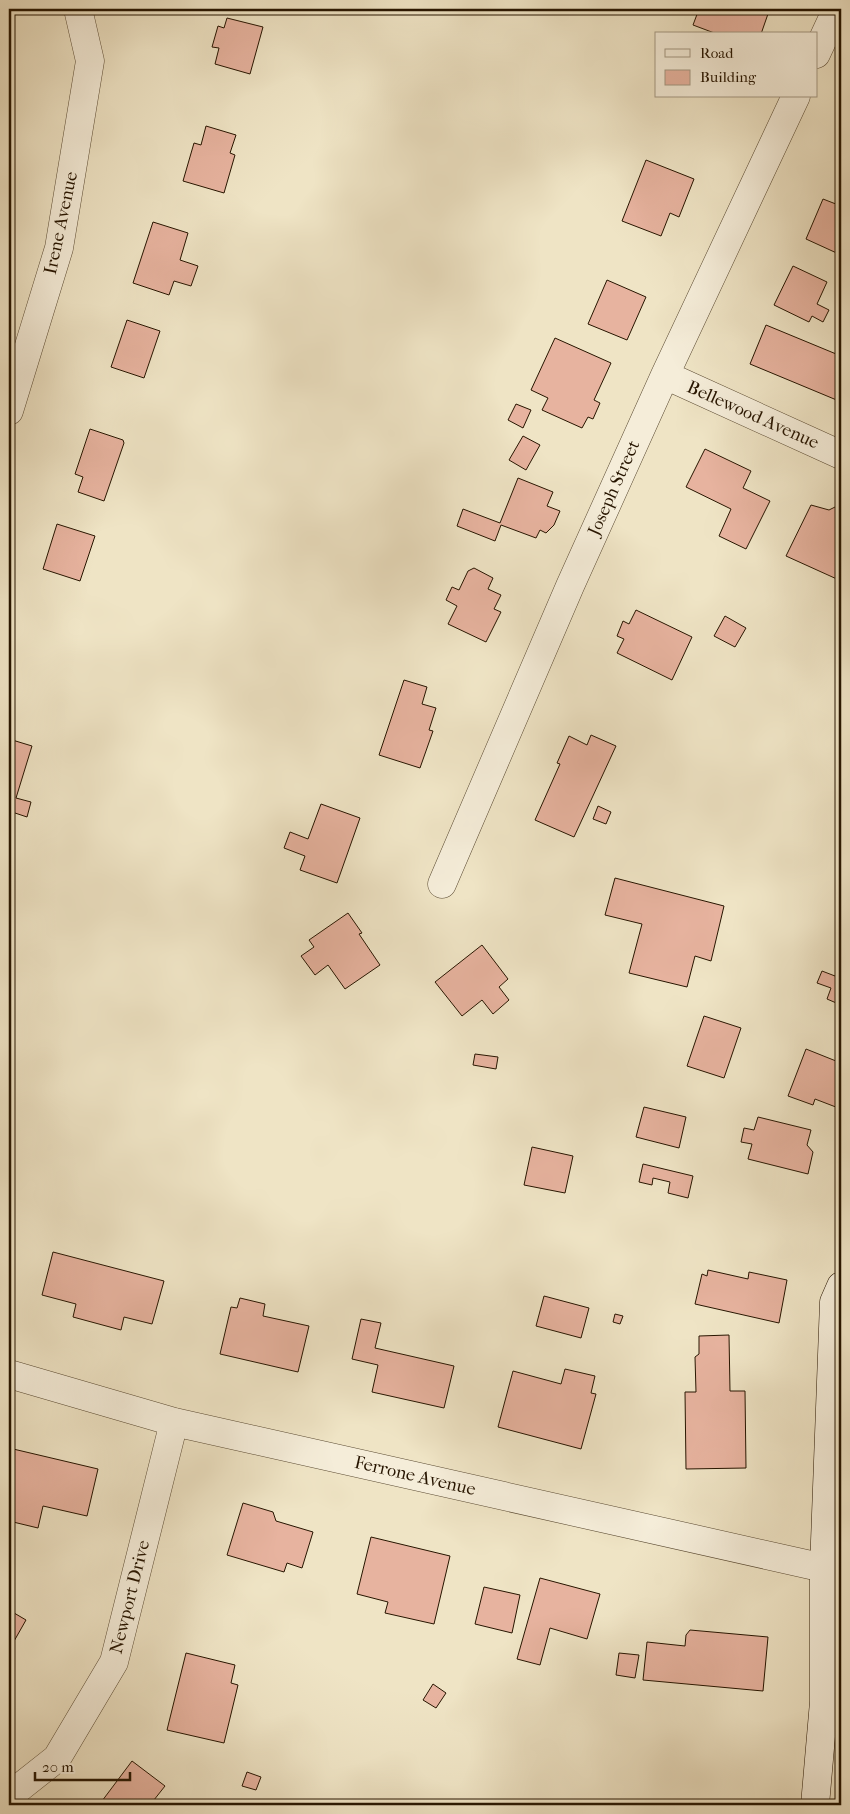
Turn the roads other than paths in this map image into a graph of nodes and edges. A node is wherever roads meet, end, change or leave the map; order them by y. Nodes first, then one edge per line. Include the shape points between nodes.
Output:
1 (78, 9) edge
2 (837, 9) edge
3 (818, 50) edge
4 (795, 98) edge
5 (665, 375) junction
6 (9, 411) edge
7 (841, 455) edge
8 (442, 884) dead end
9 (839, 1297) edge
10 (9, 1374) edge
11 (174, 1422) junction
12 (824, 1568) junction
13 (9, 1796) edge
14 (815, 1805) edge

1 - 6 street, Irene Avenue via 90,61 59,248
2 - 3 street
4 - 5 street, Joseph Street
5 - 7 street, Bellewood Avenue
5 - 8 street, Joseph Street
9 - 12 street
10 - 11 street, Ferrone Avenue
11 - 12 street, Ferrone Avenue
11 - 13 street, Newport Drive via 114,1662 57,1758
12 - 14 street via 824,1702

